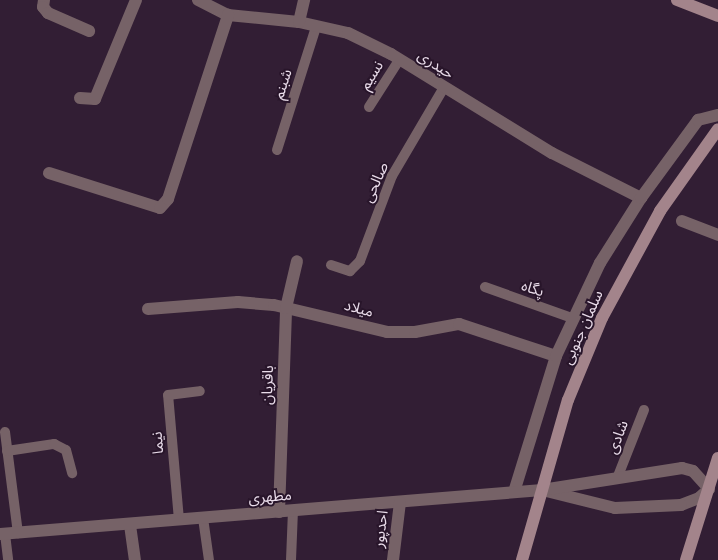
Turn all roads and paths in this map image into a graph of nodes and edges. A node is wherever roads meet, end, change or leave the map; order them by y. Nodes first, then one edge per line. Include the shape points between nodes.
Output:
1 (44, 0) edge
2 (136, 0) edge
3 (198, 0) edge
4 (304, 0) edge
5 (677, 0) edge
6 (228, 15) junction
7 (718, 16) edge
8 (299, 22) junction
9 (316, 27) junction
10 (89, 30) dead end
11 (399, 60) junction
12 (443, 88) junction
13 (80, 98) dead end
14 (369, 107) dead end
15 (718, 115) edge
16 (718, 129) edge
17 (277, 150) dead end
18 (49, 173) dead end
19 (641, 198) junction
20 (682, 221) dead end
21 (718, 235) edge
22 (297, 262) dead end
23 (331, 265) dead end
24 (485, 288) dead end
25 (286, 308) junction
26 (148, 309) dead end
27 (572, 318) junction
28 (556, 356) junction
29 (200, 391) dead end
30 (644, 410) dead end
31 (5, 432) dead end
32 (7, 451) junction
33 (718, 458) edge
34 (72, 473) dead end
35 (618, 476) junction
36 (709, 489) junction
37 (542, 490) junction
38 (514, 492) junction
39 (400, 502) junction
40 (293, 511) junction
41 (279, 512) junction
42 (203, 518) junction
43 (179, 520) junction
44 (130, 526) junction
45 (8, 534) edge
46 (8, 560) edge
47 (135, 560) edge
48 (209, 560) edge
49 (291, 560) edge
50 (392, 560) edge
51 (522, 560) edge
52 (686, 560) edge

1 - 10 street via 43,7 48,13
2 - 13 street via 95,99
3 - 6 street, حیدری
4 - 8 street
5 - 7 main road
6 - 8 street, حیدری
6 - 18 street via 168,199 160,208
8 - 9 street, حیدری
9 - 11 street, حیدری via 348,33
9 - 17 lane, شبنم
11 - 12 street, حیدری
11 - 14 lane, نسیم
12 - 19 street, حیدری via 552,153
12 - 23 lane, صالحی via 392,176 360,260 350,271
15 - 19 street via 698,120
16 - 37 main road, سلمان جنوبی via 660,211 602,318 568,400
19 - 27 street via 600,263
20 - 21 street
22 - 25 street, باقریان
24 - 27 lane, پگاه
25 - 26 street, میلاد via 238,302
25 - 28 street, میلاد via 387,332 416,332 459,324
25 - 41 street, باقریان
27 - 28 street
28 - 38 street
29 - 43 lane, نیما via 168,395
30 - 35 lane, شادی
31 - 32 lane
32 - 34 lane via 54,444 66,450
32 - 45 lane
33 - 36 main road
35 - 36 street, مطهری via 688,469 701,477
35 - 37 street, مطهری
36 - 37 street, مطهری via 690,502 644,508 590,504
36 - 52 main road
37 - 38 street, مطهری
37 - 51 main road, سلمان جنوبی
38 - 39 street, مطهری
39 - 40 street, مطهری
39 - 50 street, احدپور
40 - 41 street, مطهری
40 - 49 lane
41 - 42 street, مطهری
42 - 43 street, مطهری
42 - 48 lane
43 - 44 street, مطهری
44 - 45 street, مطهری
44 - 47 street
45 - 46 lane

